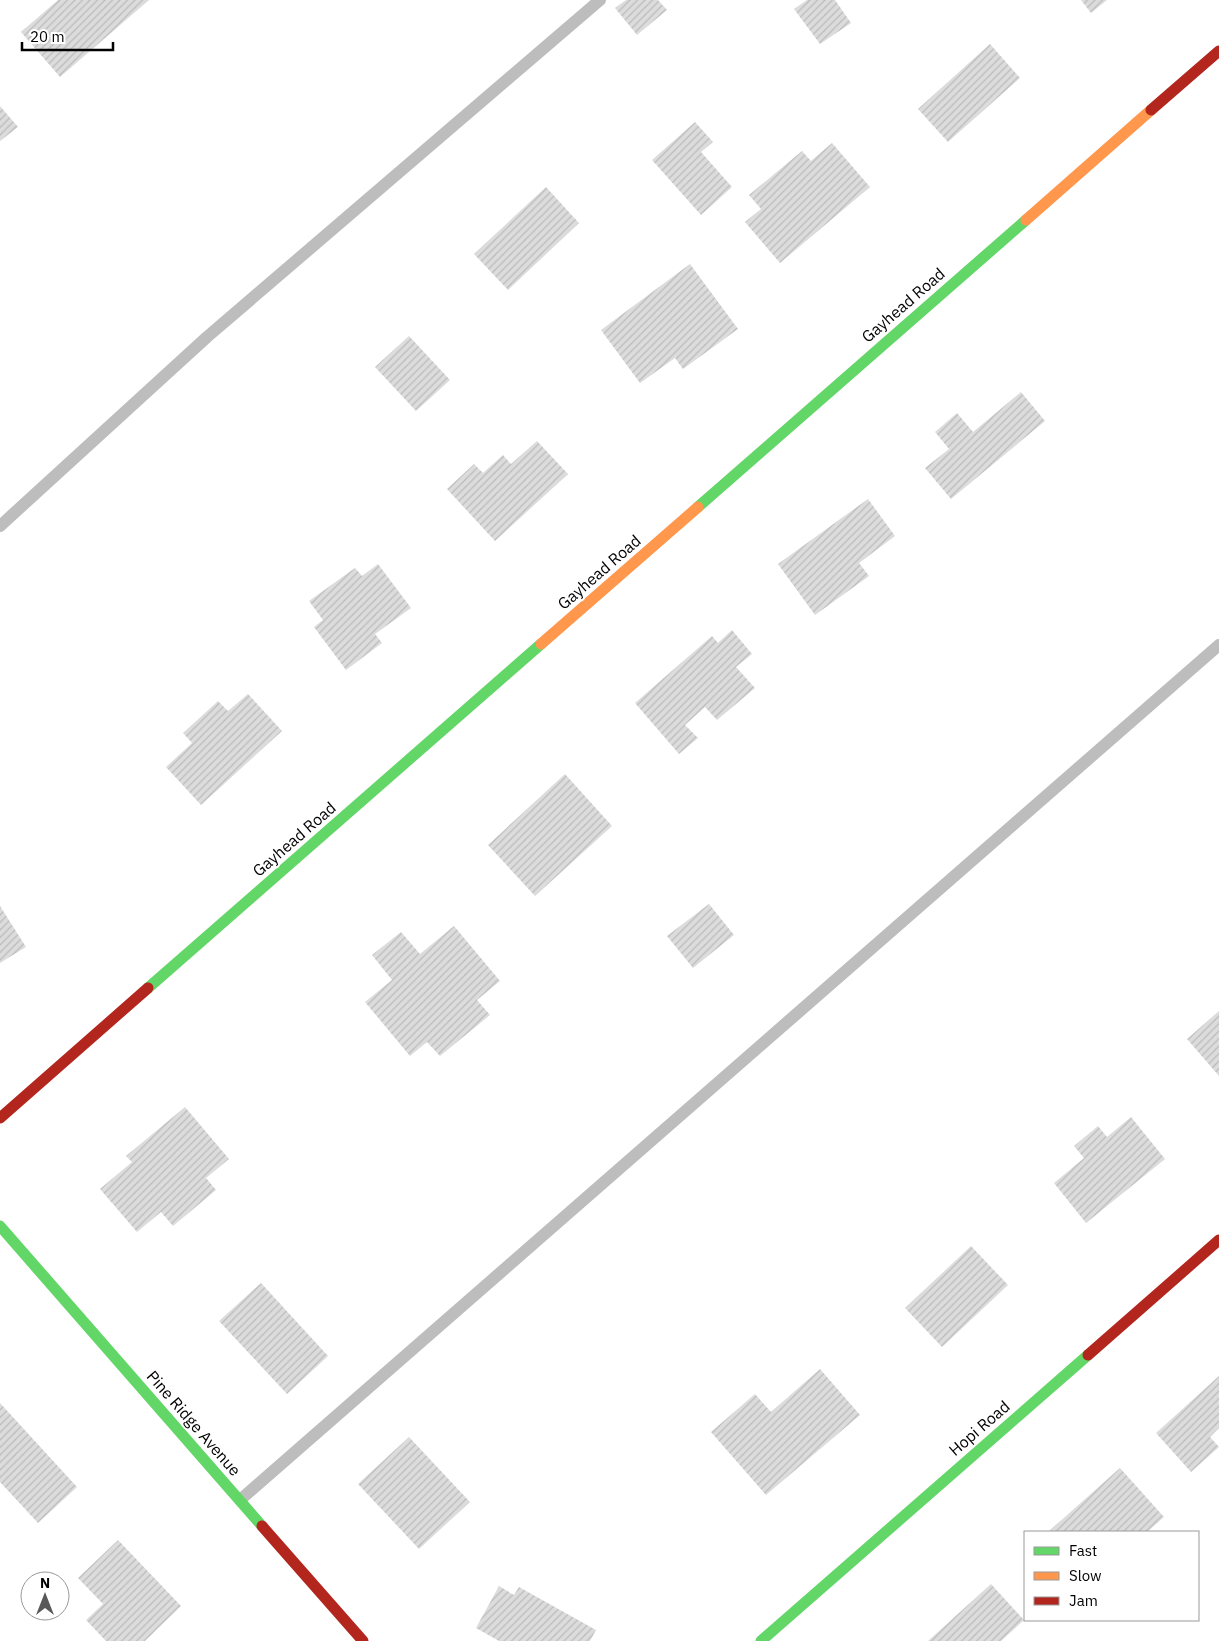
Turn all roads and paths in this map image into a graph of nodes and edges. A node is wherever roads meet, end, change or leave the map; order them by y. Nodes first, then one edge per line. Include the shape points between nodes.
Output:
1 (600, 0) edge
2 (1219, 51) edge
3 (0, 526) edge
4 (1219, 645) edge
5 (0, 1118) edge
6 (0, 1226) edge
7 (1219, 1240) edge
8 (240, 1500) junction
9 (362, 1641) edge
10 (761, 1641) edge

1 - 3 lane via 207,337
2 - 5 street, Gayhead Road
4 - 8 lane
6 - 8 street, Pine Ridge Avenue
7 - 10 street, Hopi Road
8 - 9 street, Pine Ridge Avenue

